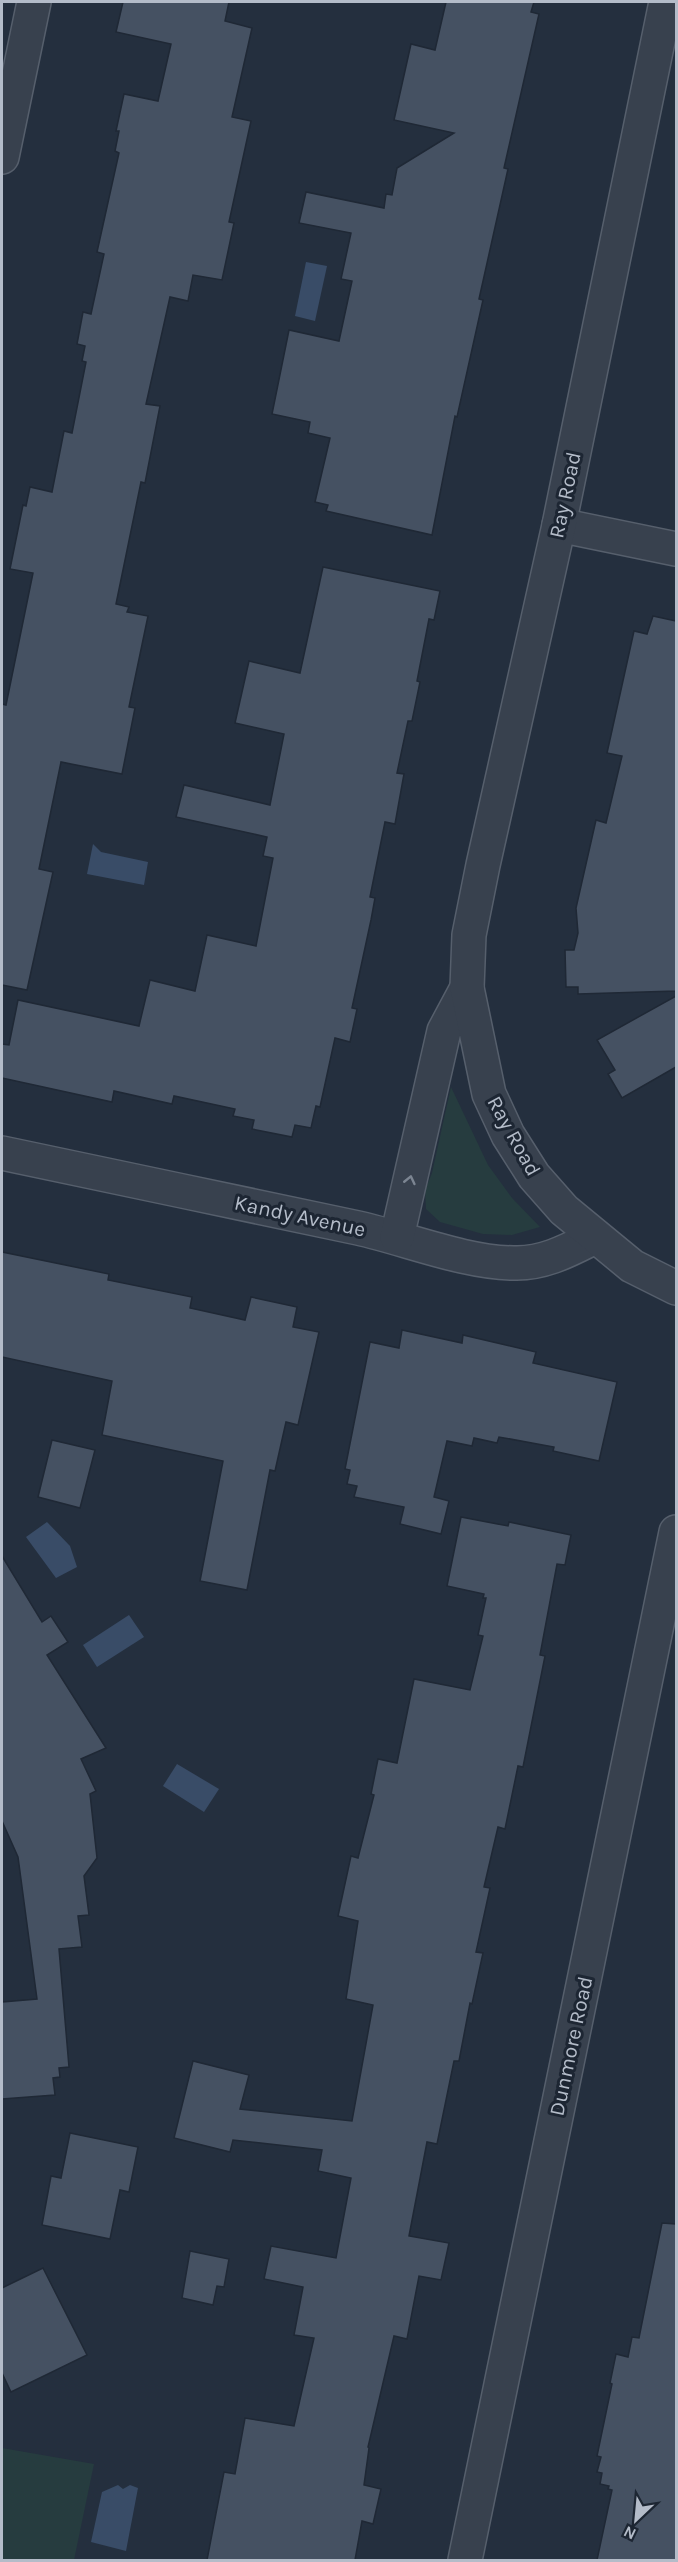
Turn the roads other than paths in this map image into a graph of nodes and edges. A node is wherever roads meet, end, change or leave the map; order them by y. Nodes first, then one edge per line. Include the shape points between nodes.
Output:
1 (34, 2) edge
2 (666, 2) edge
3 (2, 157) edge
4 (559, 525) junction
5 (676, 549) edge
6 (467, 988) junction
7 (2, 1153) edge
8 (398, 1237) junction
9 (595, 1237) junction
10 (676, 1288) edge
11 (676, 1532) edge
12 (465, 2560) edge

1 - 3 street
2 - 4 street, Ray Road
4 - 5 street
4 - 6 street, Ray Road via 469,935
8 -> 6 street, Ray Road via 444,1031
6 - 9 street, Ray Road via 489,1094 508,1135 534,1176
7 - 8 street, Kandy Avenue
8 - 9 street, Kandy Avenue via 487,1262 516,1263 541,1261
9 - 10 street, Ray Road via 632,1266
11 - 12 street, Dunmore Road

